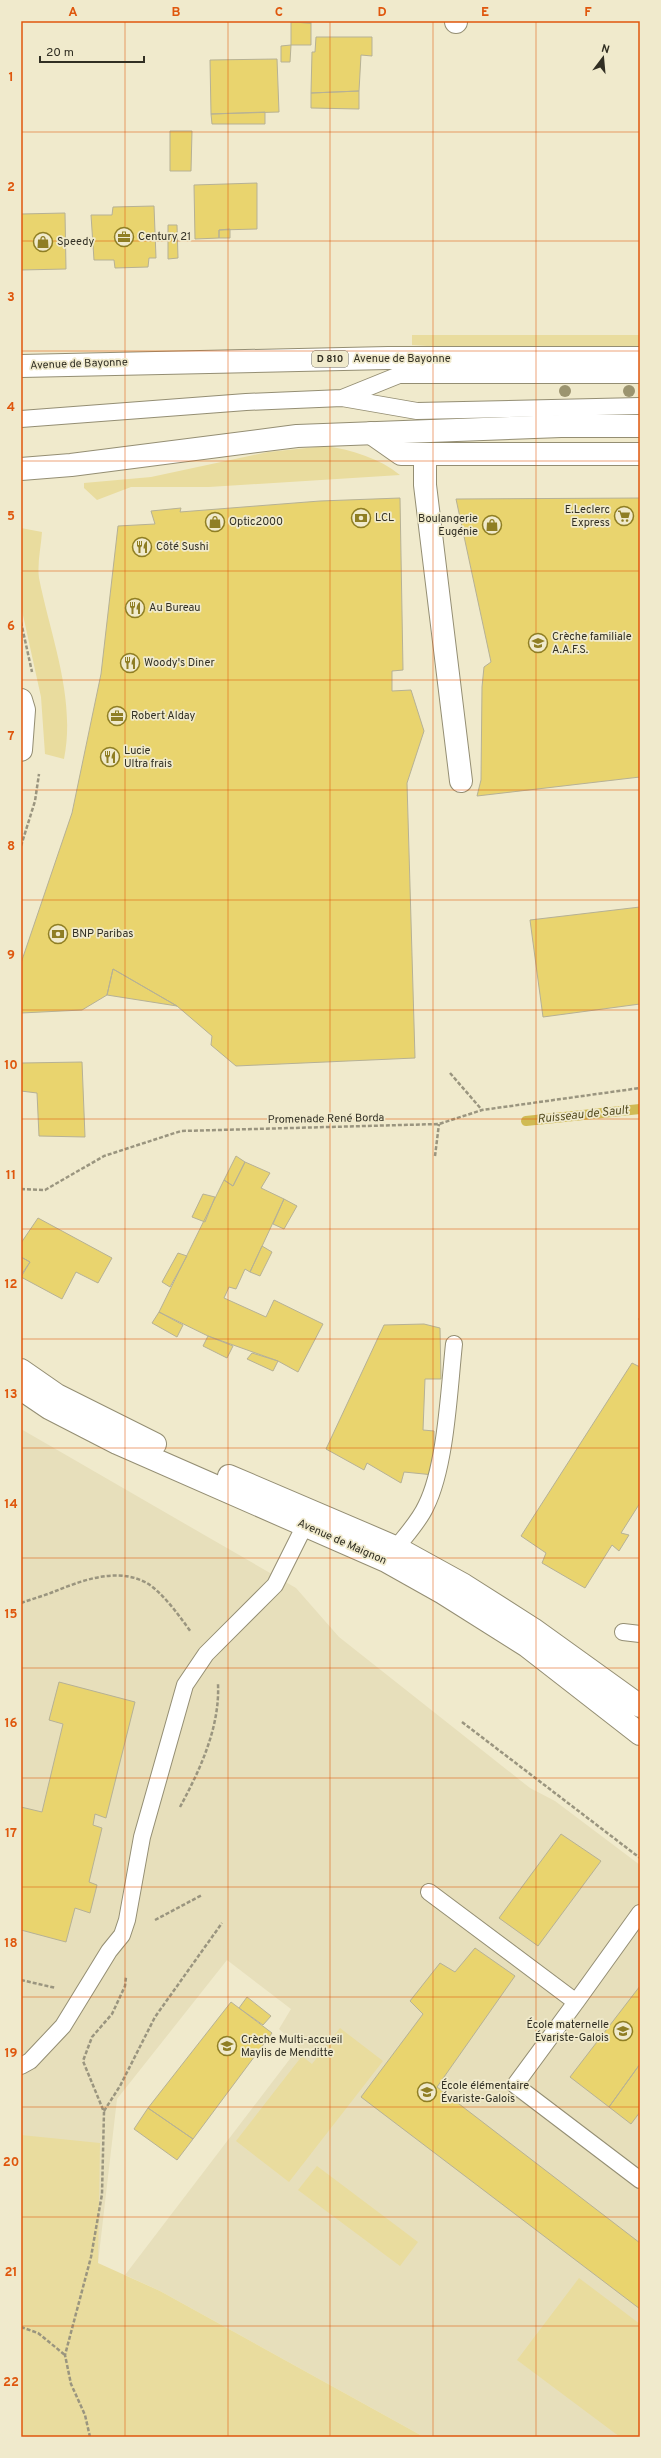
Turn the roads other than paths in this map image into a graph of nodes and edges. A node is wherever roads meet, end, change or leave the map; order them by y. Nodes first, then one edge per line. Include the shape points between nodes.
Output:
1 (640, 358) edge
2 (21, 366) edge
3 (640, 375) edge
4 (342, 398) junction
5 (640, 406) edge
6 (21, 419) edge
7 (640, 426) edge
8 (370, 433) junction
9 (426, 454) junction
10 (640, 454) edge
11 (21, 469) edge
12 (21, 700) edge
13 (21, 750) edge
14 (461, 781) dead end
15 (454, 1344) dead end
16 (21, 1370) edge
17 (21, 1389) edge
18 (309, 1518) junction
19 (391, 1554) junction
20 (624, 1632) dead end
21 (640, 1634) edge
22 (640, 1706) edge
23 (640, 1734) edge
24 (429, 1892) dead end
25 (640, 1913) edge
26 (576, 2002) junction
27 (21, 2066) edge
28 (640, 2180) edge

1 - 2 street, Avenue de Bayonne / D 810 via 388,358
3 - 4 lane via 398,375
4 - 5 lane via 417,411
4 - 6 lane via 246,402
7 - 8 street via 561,426
8 - 9 street via 401,454
8 - 11 street via 297,436 72,465
9 - 10 street
9 - 14 street via 425,485
12 - 13 street via 24,710
15 - 19 lane via 436,1477 426,1507
16 - 18 street, Avenue de Maignon via 58,1395
17 - 18 street, Avenue de Maignon via 49,1408 117,1443
18 - 19 street, Avenue de Maignon
18 - 27 lane via 275,1585 206,1654 185,1686 144,1830 122,1935 109,1951 64,2026 30,2061
19 - 22 street, Avenue de Maignon via 464,1585 533,1629
19 - 23 street, Avenue de Maignon via 443,1593 527,1646
20 - 21 lane
24 - 26 lane
25 - 26 lane
26 - 28 lane via 515,2085

